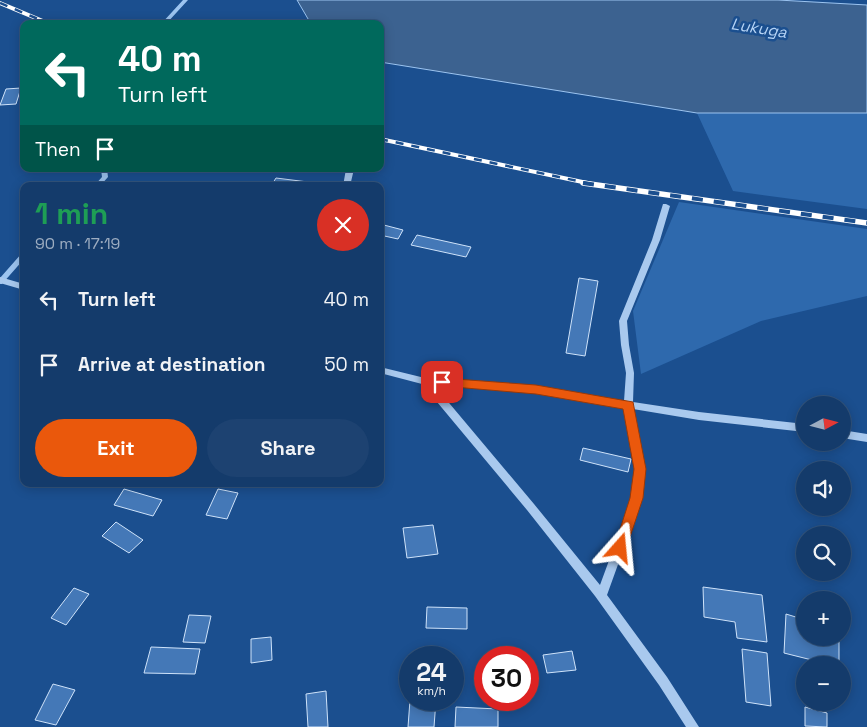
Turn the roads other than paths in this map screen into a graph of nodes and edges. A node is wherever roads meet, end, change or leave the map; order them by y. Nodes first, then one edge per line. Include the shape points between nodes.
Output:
1 (666, 206) dead end
2 (0, 280) edge
3 (20, 286) edge
4 (384, 371) edge
5 (425, 381) junction
6 (628, 405) junction
7 (796, 427) edge
8 (851, 435) edge
9 (867, 438) edge
10 (602, 595) junction
11 (693, 727) edge

1 - 6 street via 656,240 623,321 630,373
2 - 3 street
4 - 5 street
5 - 6 street via 536,390
5 - 10 street
6 - 7 street
6 - 10 street via 640,469 637,498
8 - 9 street
10 - 11 street via 666,683

